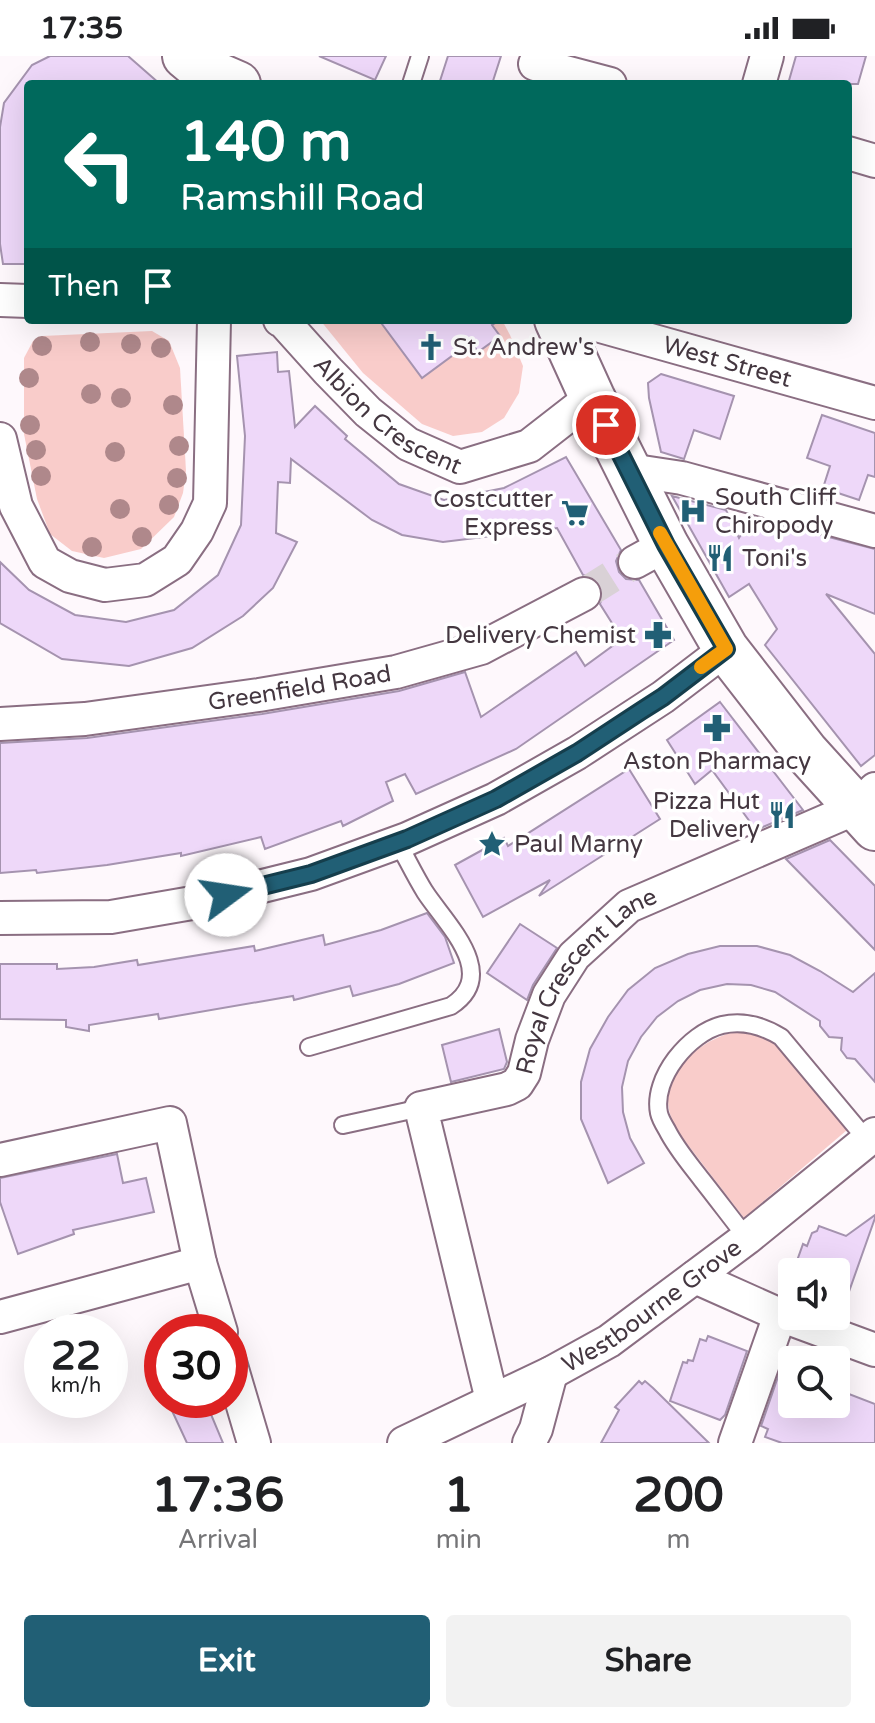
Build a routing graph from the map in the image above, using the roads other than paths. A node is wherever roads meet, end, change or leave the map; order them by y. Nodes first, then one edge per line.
1 (185, 56) edge
2 (420, 56) edge
3 (767, 56) edge
4 (534, 68) edge
5 (229, 80) edge
6 (412, 80) edge
7 (591, 80) edge
8 (760, 80) edge
9 (852, 154) edge
10 (875, 161) edge
11 (0, 300) edge
12 (24, 301) edge
13 (214, 324) edge
14 (286, 324) edge
15 (559, 324) edge
16 (594, 324) edge
17 (592, 397) junction
18 (873, 397) edge
19 (0, 439) edge
20 (629, 470) junction
21 (875, 531) edge
22 (584, 594) tunnel mouth
23 (726, 649) junction
24 (0, 724) edge
25 (869, 809) edge
26 (398, 843) junction
27 (0, 918) edge
28 (309, 1047) dead end
29 (421, 1108) junction
30 (343, 1125) dead end
31 (871, 1137) edge
32 (0, 1160) edge
33 (747, 1238) junction
34 (200, 1263) junction
35 (695, 1277) junction
36 (216, 1314) edge
37 (778, 1314) edge
38 (0, 1317) edge
39 (778, 1321) edge
40 (821, 1330) edge
41 (875, 1350) edge
42 (551, 1373) junction
43 (492, 1400) junction
44 (247, 1418) edge
45 (254, 1443) edge
46 (404, 1443) edge
47 (529, 1443) edge
48 (735, 1443) edge

1 - 5 highway
2 - 6 lane
3 - 8 street
4 - 7 street
9 - 10 street
11 - 12 street
13 - 19 street
14 - 17 street, Albion Crescent
15 - 17 highway
16 - 18 street, West Street
17 - 20 highway
20 - 21 street
20 - 23 highway
22 - 24 street, Greenfield Road
23 - 25 highway
23 - 26 street
25 - 29 street, Royal Crescent Lane
26 - 27 street
26 - 28 lane
29 - 30 lane
29 - 43 street
31 - 33 street, Westbourne Grove
31 - 33 lane
32 - 34 street
33 - 35 street, Westbourne Grove
34 - 36 street
34 - 38 street
35 - 37 street
35 - 42 street, Westbourne Grove
39 - 48 street
40 - 41 street
42 - 43 street, Westbourne Grove
42 - 47 street
43 - 46 street, Westbourne Grove
44 - 45 street

